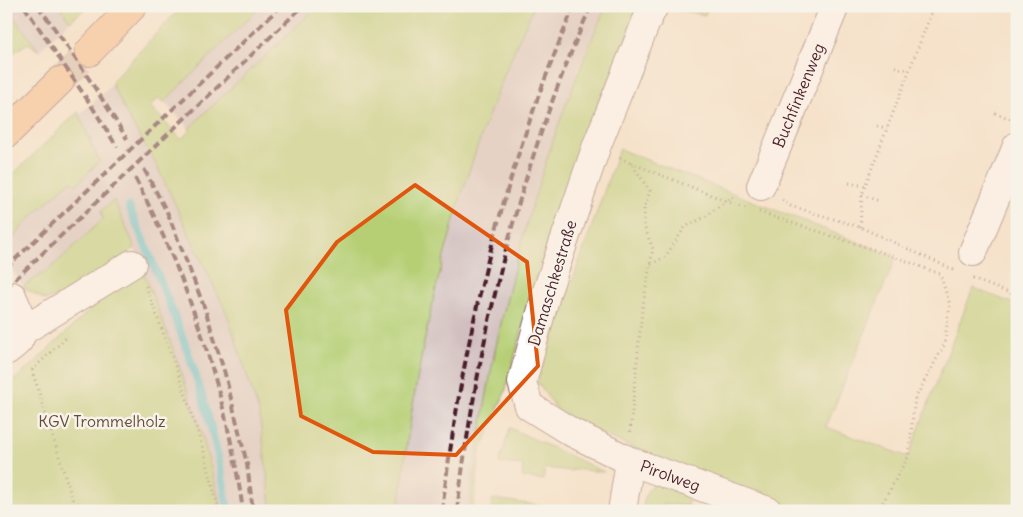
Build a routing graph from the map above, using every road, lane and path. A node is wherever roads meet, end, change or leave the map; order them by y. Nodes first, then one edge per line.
1 (133, 6) edge
2 (654, 6) edge
3 (835, 6) edge
4 (936, 6) edge
5 (918, 9) dead end
6 (932, 11) junction
7 (89, 52) tunnel mouth
8 (894, 67) dead end
9 (909, 70) junction
10 (60, 81) tunnel mouth
11 (995, 114) dead end
12 (1017, 121) edge
13 (872, 125) dead end
14 (887, 128) junction
15 (6, 134) edge
16 (597, 145) junction
17 (1017, 146) edge
18 (631, 163) junction
19 (849, 183) dead end
20 (761, 186) joint
21 (865, 186) junction
22 (862, 195) junction
23 (726, 201) junction
24 (879, 201) dead end
25 (860, 227) junction
26 (651, 264) junction
27 (964, 266) junction
28 (138, 271) joint
29 (12, 296) dead end
30 (1017, 296) edge
31 (75, 329) dead end
32 (15, 341) edge
33 (32, 370) junction
34 (630, 461) junction
35 (76, 511) edge
36 (219, 511) edge
37 (622, 511) edge
38 (768, 511) edge
39 (878, 511) edge

1 - 7 main road
2 - 16 street, Damaschkestraße
3 - 20 street, Buchfinkenweg
4 - 6 path
5 - 6 path
6 - 9 path
8 - 9 path
9 - 14 path
10 - 15 main road
11 - 12 path
13 - 14 path
14 - 21 path
16 - 18 path
16 - 34 street, Damaschkestraße
17 - 27 street
18 - 23 path
18 - 26 path
19 - 21 path
20 - 25 path
21 - 22 path
22 - 24 path
22 - 25 path
23 - 26 path
23 - 39 path
25 - 27 path
26 - 34 path
27 - 30 path
28 - 32 street
28 - 36 path
29 - 32 street
31 - 33 path
32 - 33 path
33 - 35 path
34 - 37 street
34 - 38 street, Pirolweg

